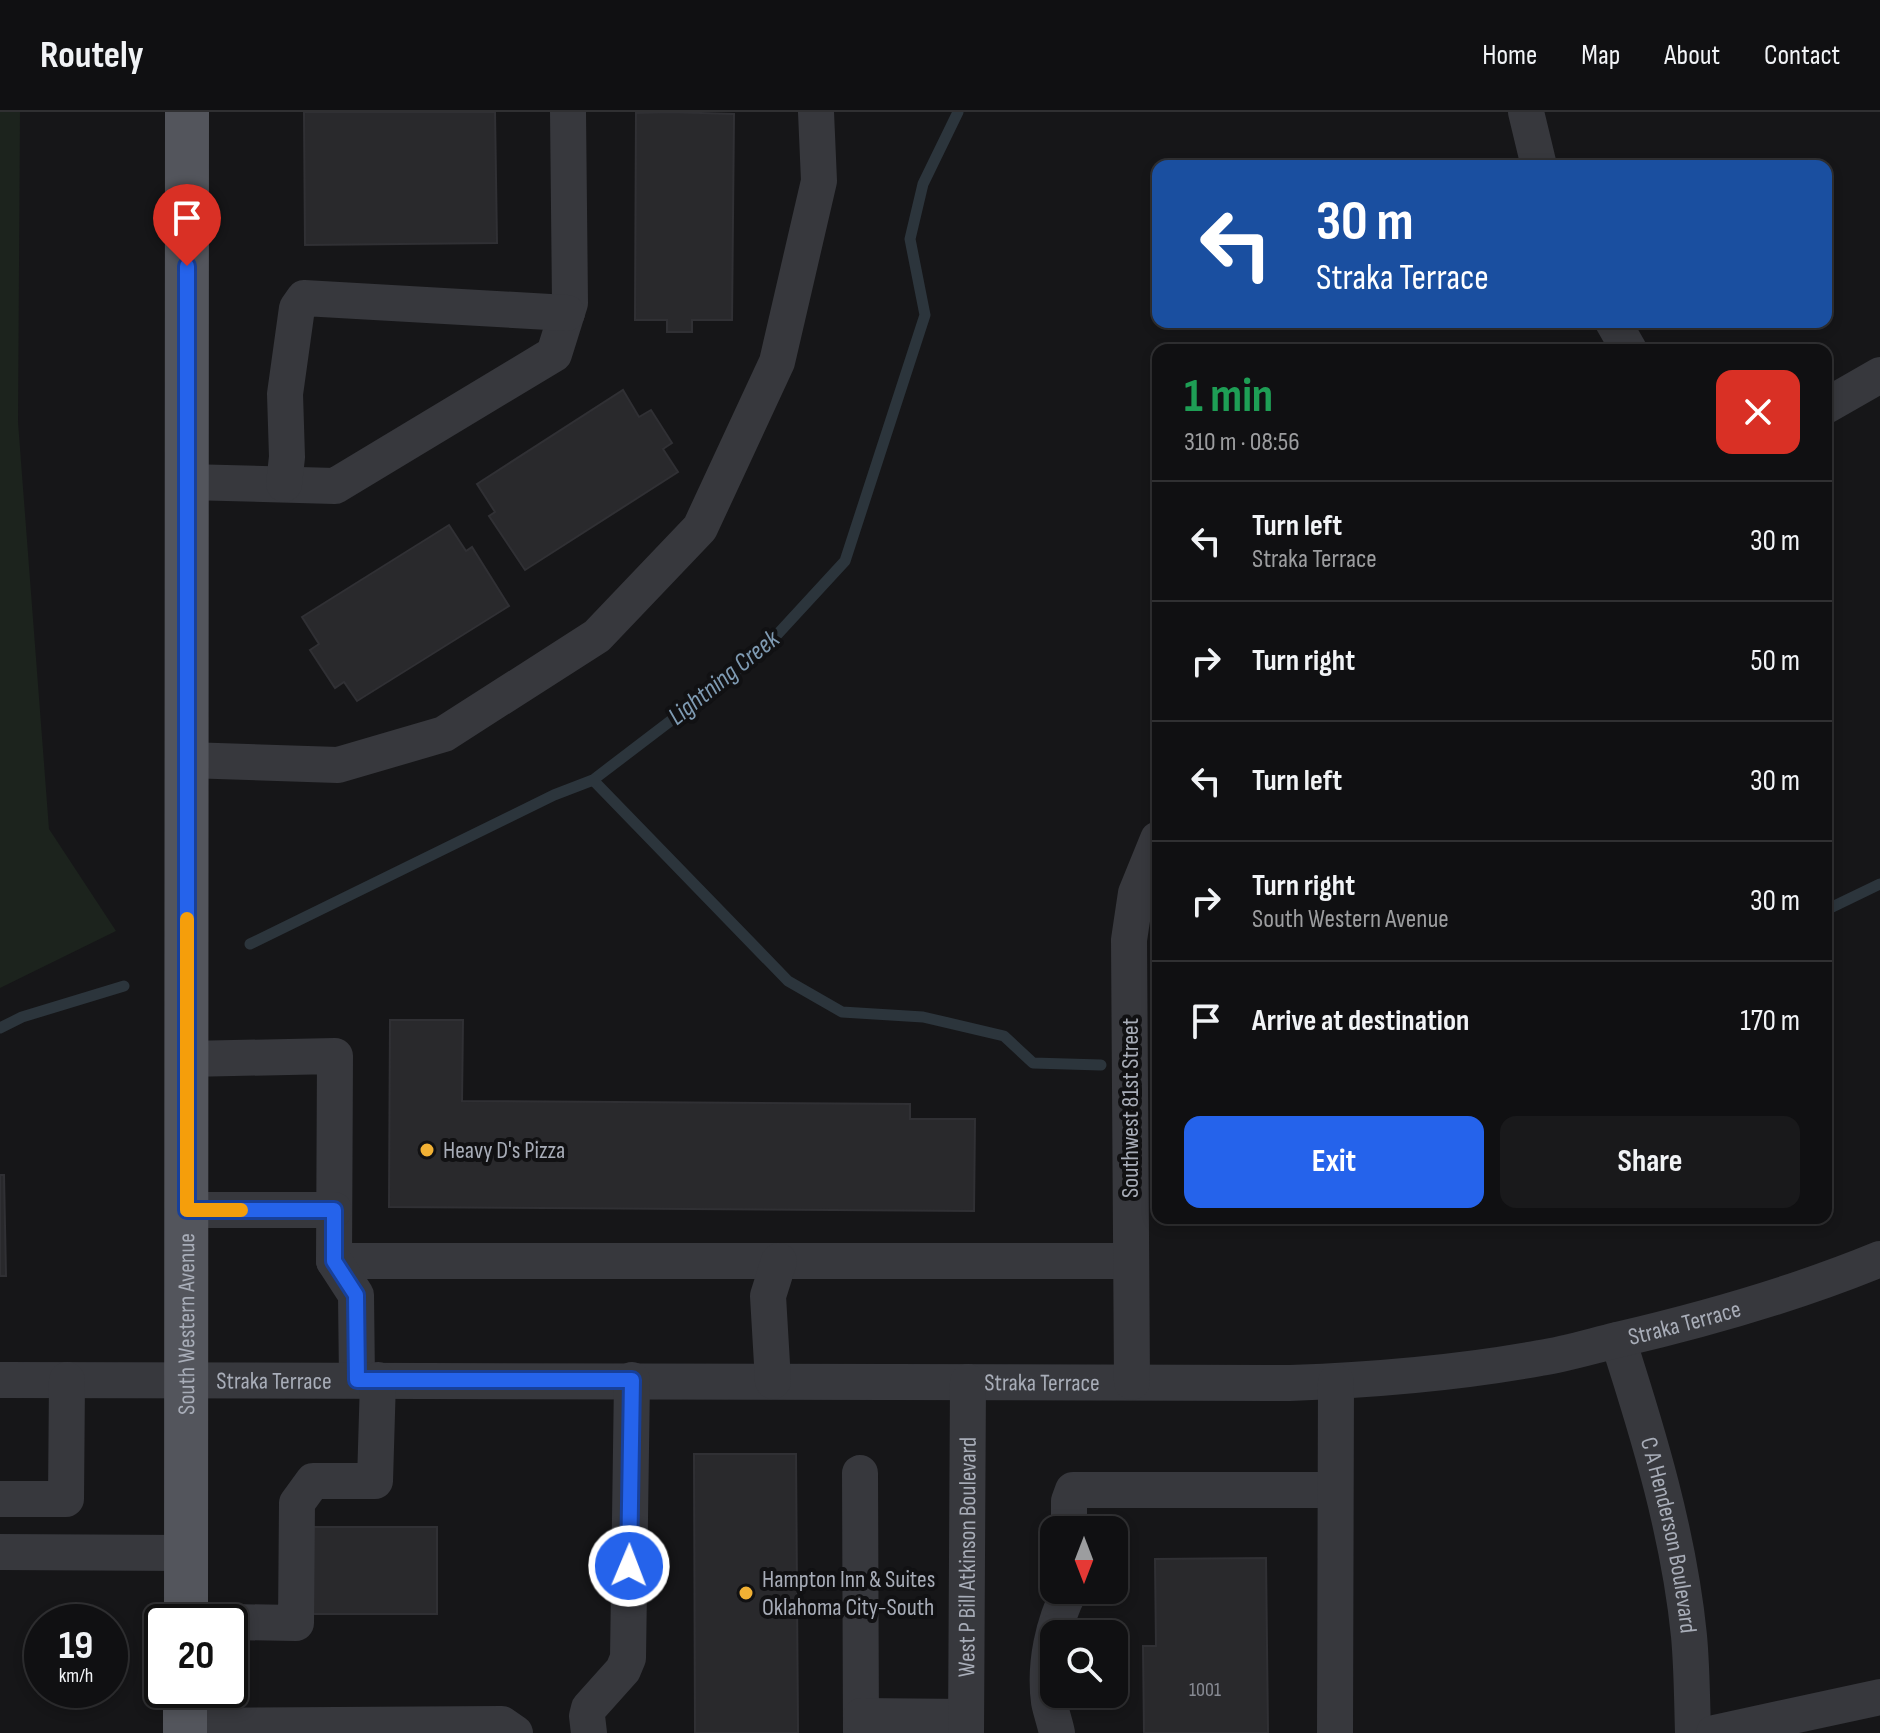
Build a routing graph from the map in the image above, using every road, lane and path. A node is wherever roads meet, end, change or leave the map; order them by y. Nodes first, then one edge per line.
1 (187, 112) edge
2 (568, 112) edge
3 (816, 112) edge
4 (1526, 112) edge
5 (1538, 160) edge
6 (567, 313) junction
7 (1880, 375) edge
8 (1832, 403) edge
9 (187, 482) junction
10 (284, 484) junction
11 (187, 760) junction
12 (1152, 854) edge
13 (187, 1059) junction
14 (187, 1210) junction
15 (334, 1210) junction
16 (1880, 1259) edge
17 (334, 1261) junction
18 (779, 1261) junction
19 (1131, 1261) junction
20 (1618, 1340) junction
21 (0, 1380) edge
22 (67, 1380) junction
23 (187, 1380) junction
24 (368, 1380) junction
25 (632, 1380) junction
26 (773, 1381) junction
27 (968, 1382) junction
28 (1132, 1382) junction
29 (1336, 1382) junction
30 (860, 1473) dead end
31 (1335, 1490) junction
32 (0, 1499) edge
33 (66, 1499) junction
34 (1069, 1516) edge
35 (0, 1552) edge
36 (67, 1552) junction
37 (186, 1553) junction
38 (186, 1604) edge
39 (1062, 1604) edge
40 (248, 1622) edge
41 (1880, 1697) edge
42 (185, 1716) edge
43 (861, 1725) edge
44 (966, 1725) edge
45 (321, 1729) edge
46 (509, 1729) edge
47 (589, 1733) edge
48 (1057, 1733) edge
49 (1335, 1733) edge
50 (1693, 1733) edge
51 (1714, 1733) edge

1 - 9 main road, South Western Avenue
2 - 6 street
3 - 11 street
4 - 5 street
6 - 10 street
6 - 10 street
7 - 8 street
9 - 10 street
9 - 11 main road, South Western Avenue
11 - 13 main road, South Western Avenue
12 - 19 street, Southwest 81st Street
13 - 14 main road, South Western Avenue
13 - 15 street
14 - 15 street
14 - 23 main road, South Western Avenue
15 - 17 street
16 - 20 street, Straka Terrace
17 - 18 street
17 - 24 street
18 - 19 street
18 - 26 street
19 - 28 street, Southwest 81st Street
20 - 29 street, Straka Terrace
20 - 50 street, C A Henderson Boulevard
21 - 22 street, Straka Terrace
22 - 23 street, Straka Terrace
22 - 33 street
23 - 24 street, Straka Terrace
23 - 37 main road, South Western Avenue
24 - 25 street, Straka Terrace
24 - 40 street
25 - 26 street, Straka Terrace
25 - 47 street
26 - 27 street, Straka Terrace
27 - 28 street, Straka Terrace
27 - 44 street, West P Bill Atkinson Boulevard
28 - 29 street, Straka Terrace
29 - 31 street
30 - 43 street
31 - 34 street
31 - 49 street
32 - 33 street
33 - 36 street
35 - 36 street
36 - 37 street
37 - 38 main road, South Western Avenue
39 - 48 street
41 - 51 street
42 - 45 street
43 - 44 street
45 - 46 street

